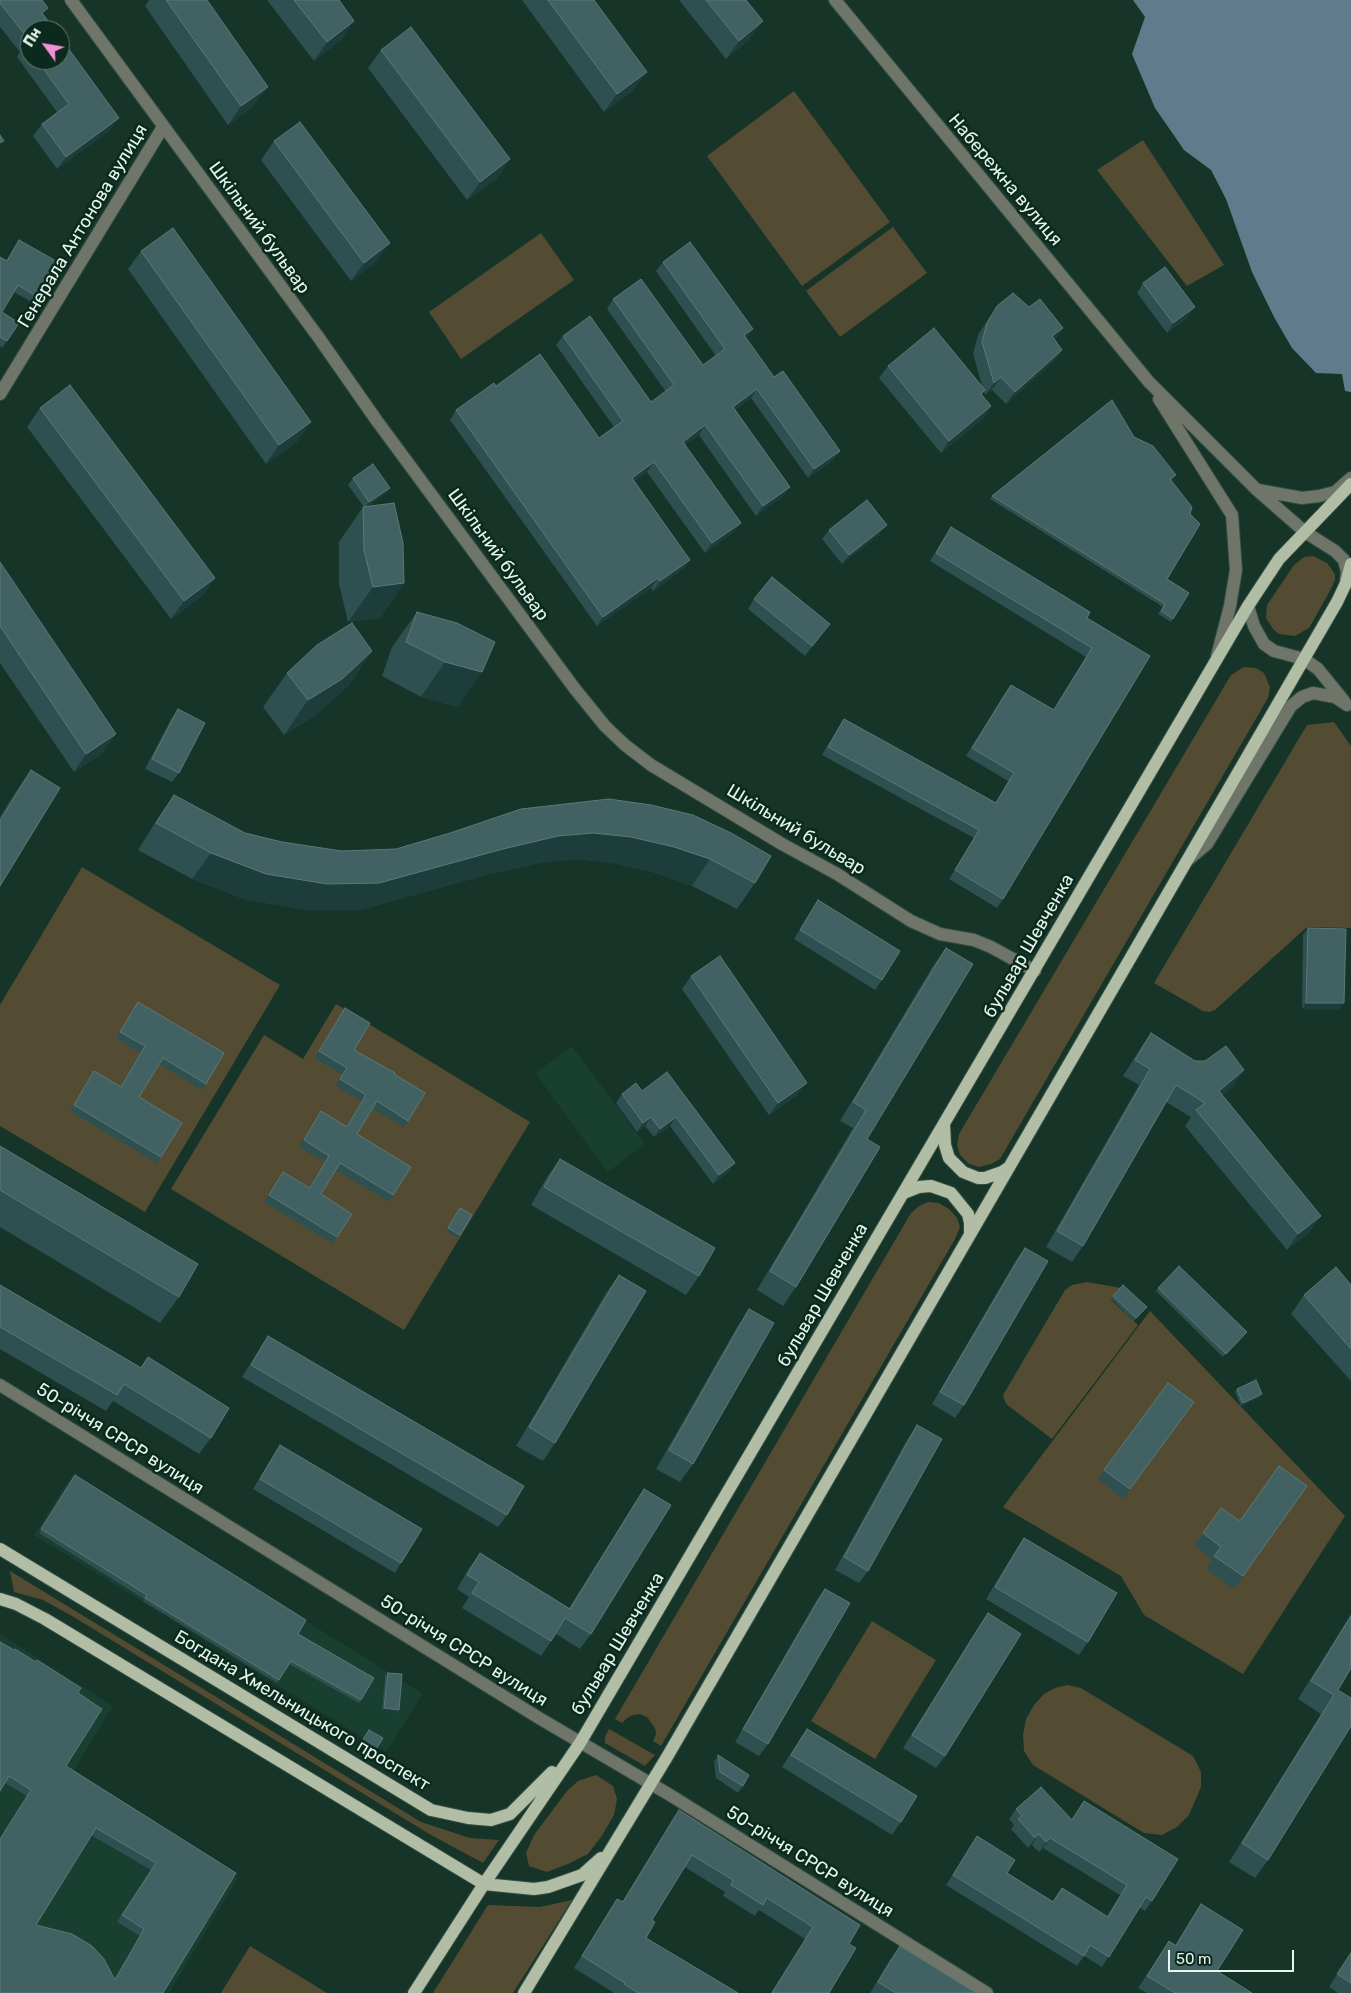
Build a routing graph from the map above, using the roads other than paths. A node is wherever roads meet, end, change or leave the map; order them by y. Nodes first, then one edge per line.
1 (71, 0) edge
2 (835, 0) edge
3 (164, 126) junction
4 (1149, 382) junction
5 (0, 394) edge
6 (1351, 478) edge
7 (1351, 484) edge
8 (1257, 490) junction
9 (1305, 532) junction
10 (1351, 564) edge
11 (1346, 583) junction
12 (1248, 606) junction
13 (1304, 658) junction
14 (1216, 661) junction
15 (1349, 708) edge
16 (1185, 863) junction
17 (1035, 971) junction
18 (944, 1124) junction
19 (1010, 1165) junction
20 (904, 1193) junction
21 (970, 1234) junction
22 (0, 1385) edge
23 (0, 1549) edge
24 (0, 1599) edge
25 (580, 1743) junction
26 (651, 1784) junction
27 (610, 1850) junction
28 (484, 1884) junction
29 (414, 1993) edge
30 (524, 1993) edge
31 (987, 1993) edge

1 - 3 street, Шкільний бульвар
2 - 4 street, Набережна вулиця
3 - 5 street, Генерала Антонова вулиця
3 - 17 street, Шкільний бульвар
4 - 8 street, Набережна вулиця
4 - 14 street, Набережна вулиця
6 - 8 street
7 - 9 main road, бульвар Шевченка
8 - 9 street, Набережна вулиця
9 - 11 street
9 - 12 main road, бульвар Шевченка
10 - 11 main road
11 - 13 main road
12 - 13 street
12 - 14 main road, бульвар Шевченка
13 - 15 street
13 - 16 main road
14 - 17 main road, бульвар Шевченка
15 - 16 street
16 - 19 main road
17 - 18 main road, бульвар Шевченка
18 - 19 main road
18 - 20 main road, бульвар Шевченка
19 - 21 main road
20 - 21 main road
20 - 25 main road, бульвар Шевченка
21 - 26 main road
22 - 25 street, 50-річчя СРСР вулиця
23 - 25 main road, Богдана Хмельницького проспект
24 - 28 main road
25 - 26 street, 50-річчя СРСР вулиця
25 - 28 main road, бульвар Шевченка
26 - 27 main road
26 - 31 street, 50-річчя СРСР вулиця
27 - 28 main road
27 - 30 main road
28 - 29 main road, бульвар Шевченка

